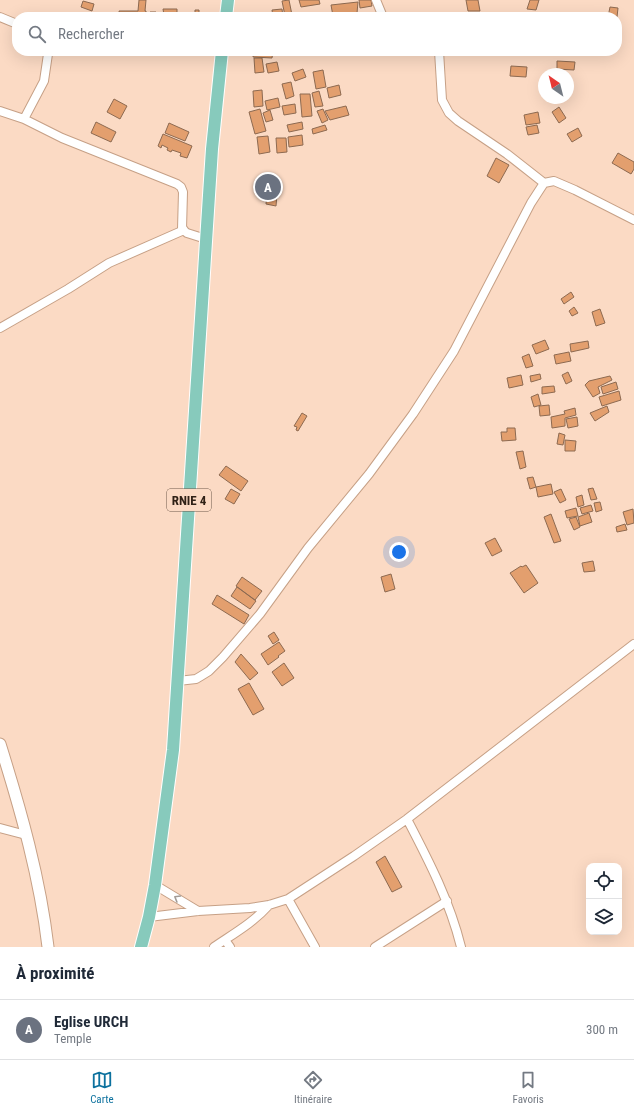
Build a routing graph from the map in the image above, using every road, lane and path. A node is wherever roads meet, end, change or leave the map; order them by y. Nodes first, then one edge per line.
1 (228, 0) edge
2 (376, 0) edge
3 (227, 12) edge
4 (380, 12) edge
5 (0, 17) edge
6 (12, 22) edge
7 (48, 56) edge
8 (221, 56) edge
9 (439, 56) edge
10 (0, 111) edge
11 (24, 119) junction
12 (544, 183) junction
13 (634, 220) edge
14 (184, 230) junction
15 (206, 239) junction
16 (0, 328) edge
17 (634, 644) edge
18 (178, 681) junction
19 (0, 744) edge
20 (407, 819) junction
21 (0, 828) edge
22 (26, 835) junction
23 (155, 885) junction
24 (288, 899) junction
25 (447, 901) junction
26 (269, 905) junction
27 (198, 911) junction
28 (149, 917) junction
29 (225, 940) junction
30 (48, 947) edge
31 (141, 947) edge
32 (214, 947) edge
33 (230, 947) edge
34 (315, 947) edge
35 (375, 947) edge
36 (461, 947) edge

1 - 3 main road
2 - 4 street
5 - 6 street
7 - 11 street
8 - 15 main road, RNIE 4
9 - 12 street
10 - 11 street
11 - 14 street
12 - 13 street
12 - 18 street
14 - 15 street
14 - 16 street
15 - 18 main road, RNIE 4
17 - 20 street
18 - 23 main road, RNIE 4
19 - 22 main road
20 - 24 street
20 - 25 street
21 - 22 street
22 - 30 main road
27 -> 23 street
23 - 28 main road, RNIE 4
24 - 26 street
24 - 34 street
25 - 35 street
25 - 36 street
26 - 27 street
26 - 29 street
27 - 28 street
28 - 31 main road, RNIE 4
29 - 32 street
29 - 33 street

